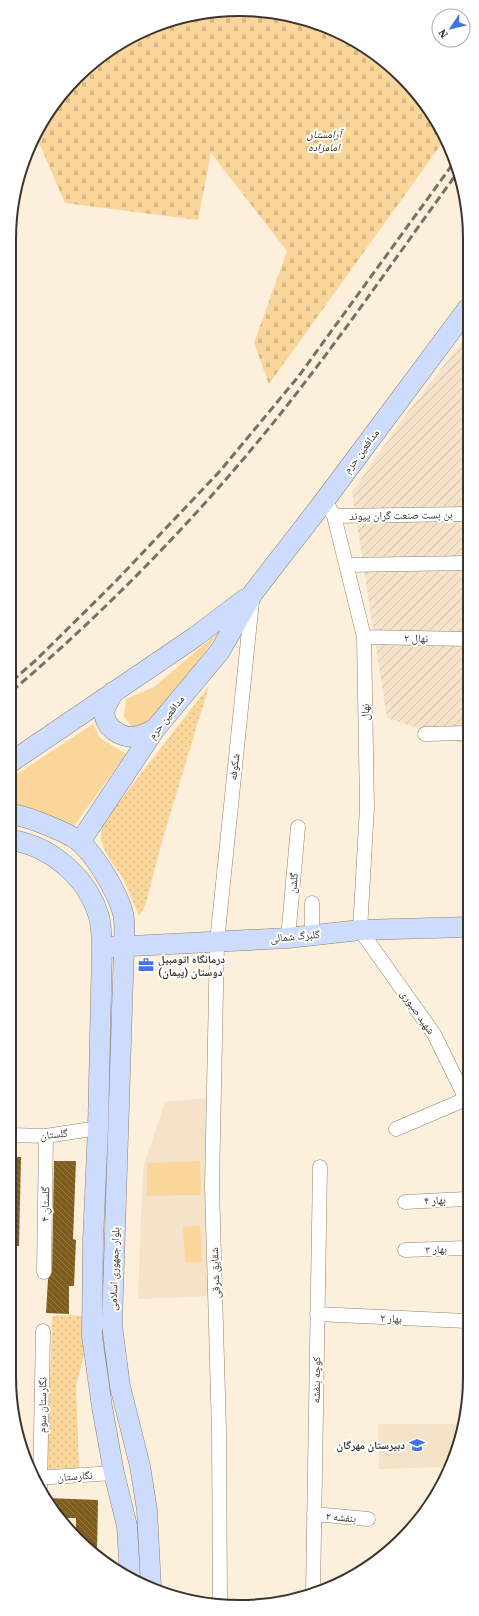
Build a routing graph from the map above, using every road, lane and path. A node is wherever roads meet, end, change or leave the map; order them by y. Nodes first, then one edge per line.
1 (463, 315) edge
2 (329, 508) junction
3 (463, 514) edge
4 (463, 563) edge
5 (347, 565) junction
6 (253, 592) junction
7 (364, 637) junction
8 (463, 639) edge
9 (113, 692) junction
10 (155, 729) junction
11 (463, 733) edge
12 (425, 734) dead end
13 (16, 759) edge
14 (16, 815) edge
15 (298, 828) dead end
16 (16, 841) edge
17 (80, 842) junction
18 (312, 903) dead end
19 (463, 927) edge
20 (360, 930) junction
21 (312, 935) junction
22 (288, 938) junction
23 (217, 942) junction
24 (124, 947) junction
25 (102, 948) junction
26 (463, 1093) edge
27 (463, 1100) edge
28 (98, 1128) junction
29 (396, 1129) dead end
30 (16, 1135) edge
31 (46, 1136) junction
32 (320, 1167) dead end
33 (463, 1198) edge
34 (405, 1202) dead end
35 (463, 1248) edge
36 (405, 1250) dead end
37 (44, 1272) dead end
38 (317, 1314) junction
39 (463, 1321) edge
40 (44, 1331) dead end
41 (114, 1473) junction
42 (39, 1475) edge
43 (42, 1481) edge
44 (314, 1514) junction
45 (368, 1519) dead end
46 (130, 1571) edge
47 (151, 1581) edge
48 (313, 1587) edge
49 (220, 1599) edge

1 - 2 main road, مدافعین حرم
2 - 3 street, بن بست صنعت گران پیوند
2 - 5 street, نهال
2 - 6 main road, مدافعین حرم
4 - 5 street
5 - 7 street, نهال
6 - 9 main road, مدافعین حرم
6 - 10 main road, مدافعین حرم
6 - 23 street, شکوفه
7 - 8 street, نهال ۲
7 - 20 street, نهال
9 - 10 main road
9 - 13 main road, مدافعین حرم
10 - 17 main road, مدافعین حرم
11 - 12 street
14 - 17 main road
15 - 22 street, گلشن
16 - 25 main road, بلوار جمهوری اسلامی
17 - 24 main road, بلوار جمهوری اسلامی
18 - 21 street
19 - 20 main road, گلبرگ شمالی
20 - 21 main road, گلبرگ شمالی
20 - 26 street, شهید صبوری
21 - 22 main road, گلبرگ شمالی
22 - 23 main road, گلبرگ شمالی
23 - 24 main road, گلبرگ شمالی
23 - 49 street, شقایق شرقی
24 - 25 main road, گلبرگ شمالی
24 - 47 main road, بلوار جمهوری اسلامی
25 - 28 main road, بلوار جمهوری اسلامی
27 - 29 street
28 - 31 street, گلستان
28 - 41 main road, بلوار جمهوری اسلامی
30 - 31 street, گلستان
31 - 37 street, گلستان ۴
32 - 38 street, کوچه بنفشه
33 - 34 street, بهار ۴
35 - 36 street, بهار ۳
38 - 39 street, بهار ۲
38 - 44 street, کوچه بنفشه
40 - 42 street, نگارستان سوم
41 - 43 street, نگارستان
41 - 46 main road, بلوار جمهوری اسلامی
44 - 45 street, بنفشه ۲
44 - 48 street, کوچه بنفشه

